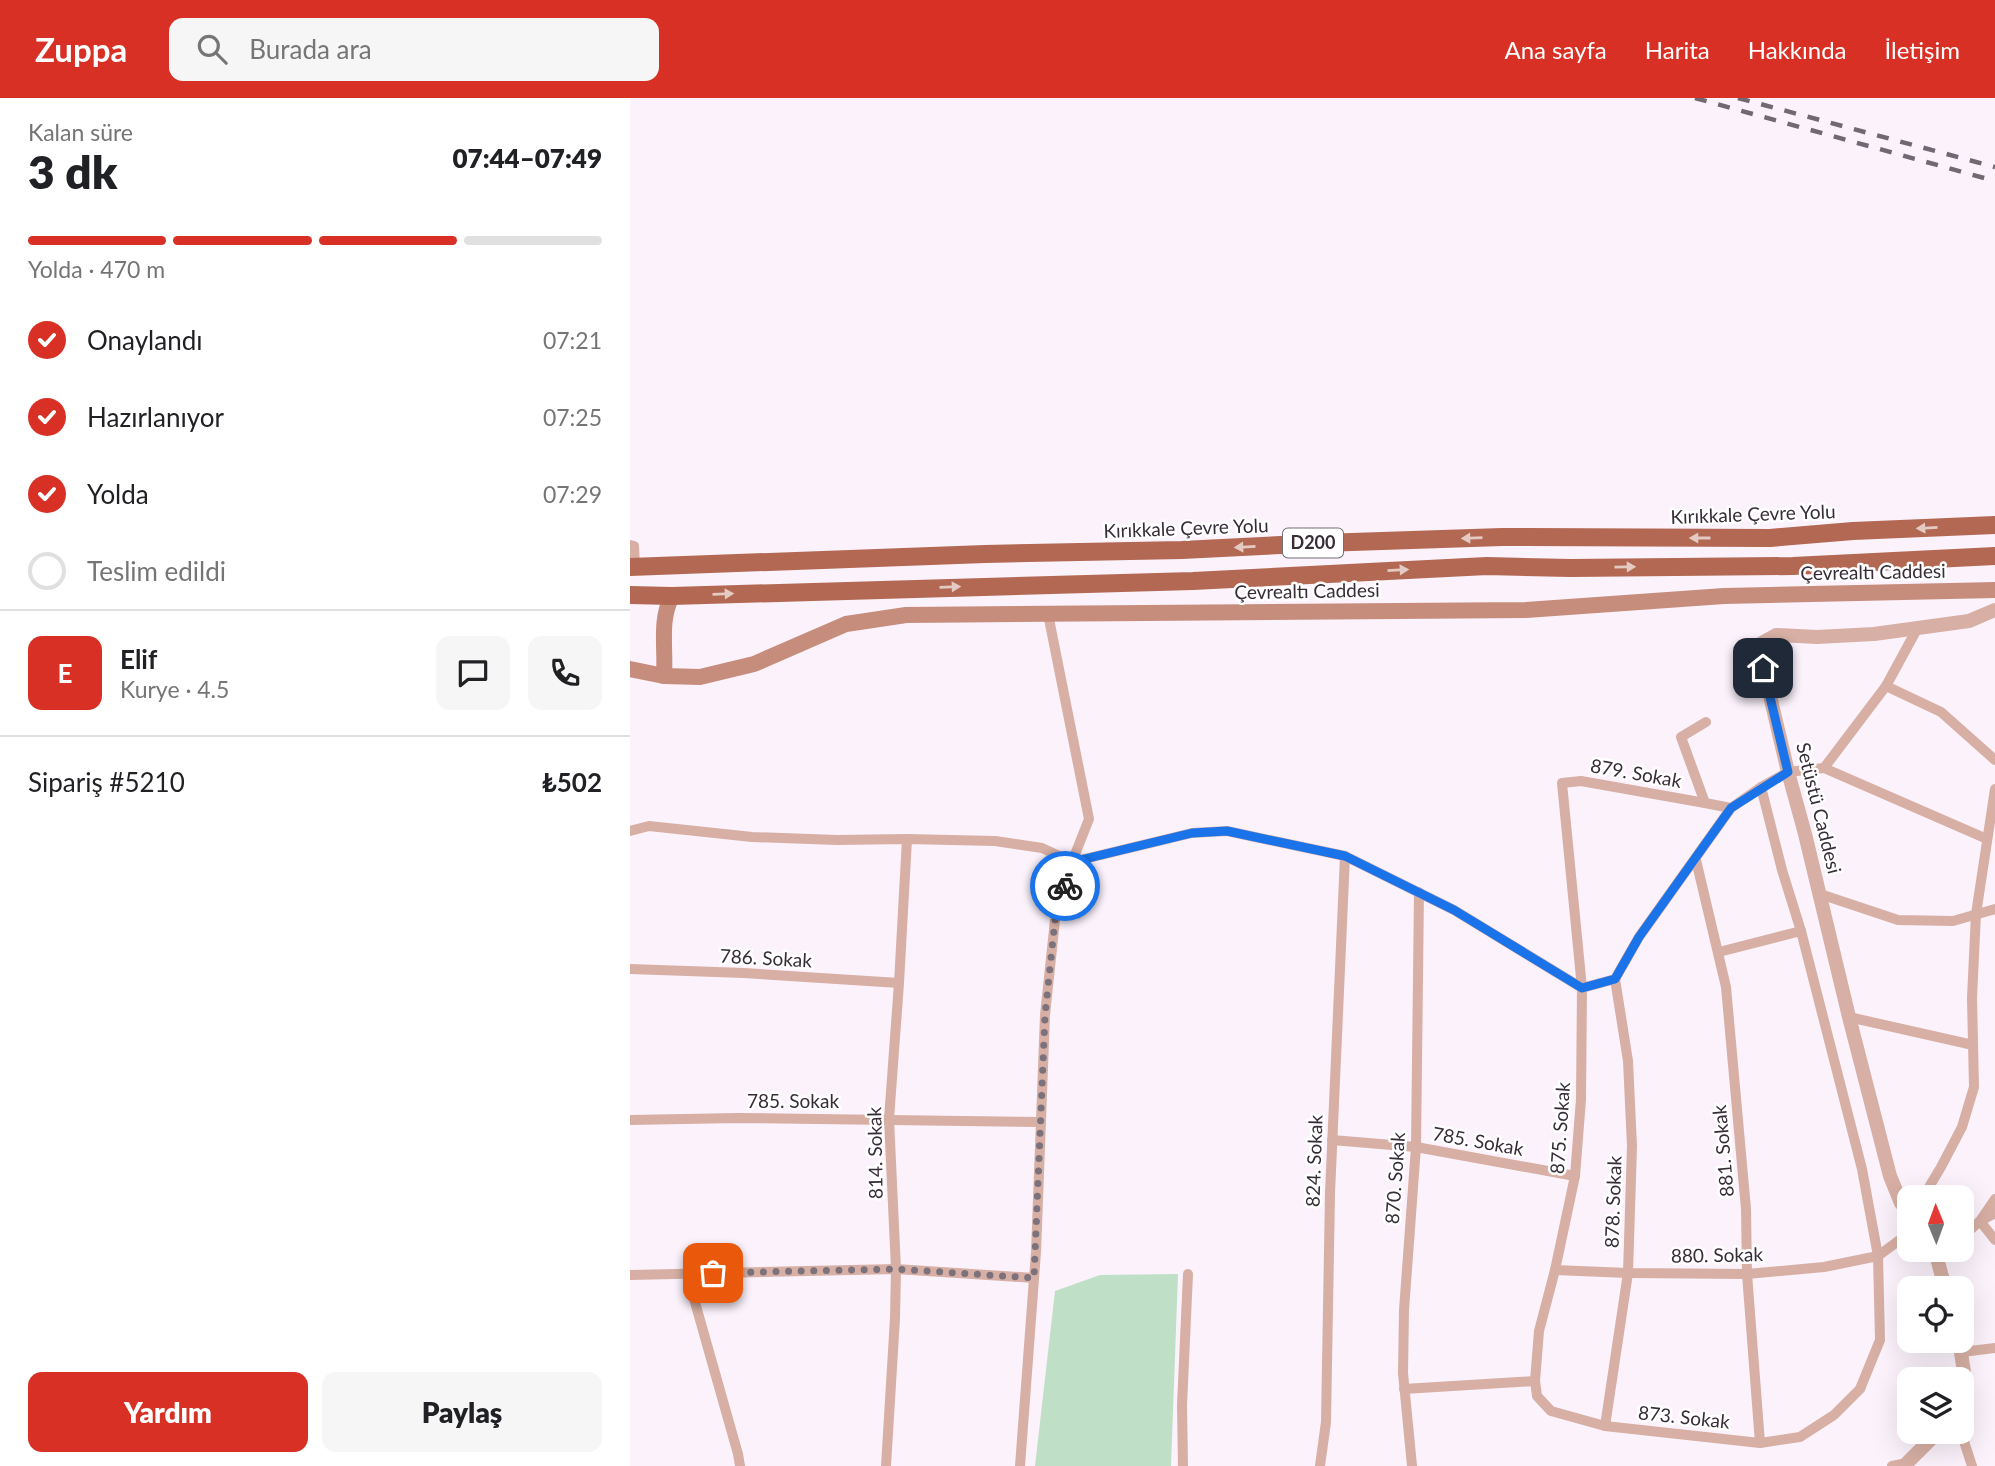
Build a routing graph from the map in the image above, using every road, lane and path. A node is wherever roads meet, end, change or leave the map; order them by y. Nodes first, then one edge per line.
1 (1995, 525) edge
2 (630, 545) edge
3 (1995, 556) edge
4 (633, 567) edge
5 (1995, 590) edge
6 (630, 595) edge
7 (672, 596) junction
8 (1995, 610) edge
9 (1048, 614) junction
10 (1917, 629) junction
11 (630, 669) edge
12 (664, 676) junction
13 (1886, 686) junction
14 (1706, 722) dead end
15 (1995, 760) edge
16 (1824, 768) junction
17 (1788, 772) junction
18 (1562, 783) joint
19 (1761, 788) junction
20 (1995, 789) edge
21 (1705, 803) junction
22 (1731, 808) junction
23 (630, 831) edge
24 (907, 839) junction
25 (1987, 839) junction
26 (1345, 856) junction
27 (1696, 860) junction
28 (1072, 862) junction
29 (1419, 892) junction
30 (1821, 894) junction
31 (1995, 909) edge
32 (1976, 914) junction
33 (1801, 931) junction
34 (1719, 952) junction
35 (630, 970) edge
36 (1615, 979) junction
37 (899, 983) junction
38 (1582, 988) junction
39 (1849, 1017) junction
40 (1973, 1045) junction
41 (889, 1119) junction
42 (630, 1120) edge
43 (1041, 1122) junction
44 (1332, 1140) junction
45 (1416, 1147) junction
46 (1575, 1176) junction
47 (1930, 1185) edge
48 (1897, 1193) edge
49 (1995, 1199) edge
50 (1995, 1213) edge
51 (1980, 1221) junction
52 (1974, 1226) edge
53 (1995, 1240) edge
54 (1897, 1242) edge
55 (1878, 1256) junction
56 (896, 1269) junction
57 (1555, 1270) junction
58 (1628, 1273) junction
59 (687, 1274) junction
60 (1188, 1274) dead end
61 (1747, 1274) junction
62 (630, 1275) edge
63 (1034, 1278) junction
64 (1974, 1347) edge
65 (1995, 1348) edge
66 (1535, 1381) junction
67 (1404, 1390) junction
68 (1605, 1426) junction
69 (1760, 1443) junction
70 (1924, 1444) edge
71 (1965, 1444) edge
72 (1900, 1464) edge
73 (740, 1466) edge
74 (886, 1466) edge
75 (1020, 1466) edge
76 (1183, 1466) edge
77 (1320, 1466) edge
78 (1412, 1466) edge
79 (1972, 1466) edge

1 -> 4 highway, Kırıkkale Çevre Yolu / D200
2 - 4 street
7 -> 3 highway, D200
5 - 9 main road, Çevrealtı Caddesi
6 - 7 highway, D200
7 - 12 main road
8 - 10 street, Setüstü Caddesi
9 - 12 main road, Çevrealtı Caddesi
9 - 28 street
10 - 13 street
10 - 17 street, Setüstü Caddesi
11 - 12 main road, Çevrealtı Caddesi
13 - 15 street
13 - 16 street
14 - 21 street
16 - 17 street
16 - 25 street
17 - 19 street
17 - 30 street, Setüstü Caddesi
18 - 21 street, 879. Sokak
18 - 38 street, 875. Sokak
19 - 22 street
19 - 33 street, 873. Sokak
20 - 25 street
21 - 22 street, 879. Sokak
22 - 27 street
23 - 24 street
24 - 28 street
24 - 37 street, 814. Sokak
25 - 32 street
26 - 28 street
26 - 29 street
26 - 44 street, 824. Sokak
27 - 34 street, 881. Sokak
27 - 36 street
28 - 43 street
29 - 38 street
29 - 45 street, 870. Sokak
30 - 32 street
30 - 39 street, Setüstü Caddesi
31 - 32 street
32 - 40 street
33 - 34 street
33 - 55 street, 873. Sokak
34 - 61 street, 881. Sokak
35 - 37 street, 786. Sokak
36 - 38 street
36 - 58 street, 878. Sokak
37 - 41 street, 814. Sokak
38 - 46 street, 875. Sokak
39 - 40 street
39 - 48 street, Setüstü Caddesi
40 - 47 street
41 - 42 street, 785. Sokak
41 - 43 street, 785. Sokak
41 - 56 street, 814. Sokak
43 - 63 street
44 - 45 street, 785. Sokak
44 - 77 street, 824. Sokak
45 - 46 street, 785. Sokak
45 - 67 street, 870. Sokak
46 - 57 street, 875. Sokak
49 - 51 street
50 - 51 street
51 - 52 street
51 - 53 street
54 - 55 street
55 - 61 street, 880. Sokak
55 - 69 street, 873. Sokak
56 - 59 street
56 - 63 street
56 - 74 street, 814. Sokak
57 - 58 street, 880. Sokak
57 - 66 street, 875. Sokak
58 - 61 street, 880. Sokak
58 - 68 street, 878. Sokak
59 - 62 street
59 - 73 street
60 - 76 street
61 - 69 street, 881. Sokak
63 - 75 street
64 - 65 street
66 - 67 street
66 - 68 street
67 - 78 street, 870. Sokak
68 - 69 street, 873. Sokak
70 - 72 street
71 - 79 street

